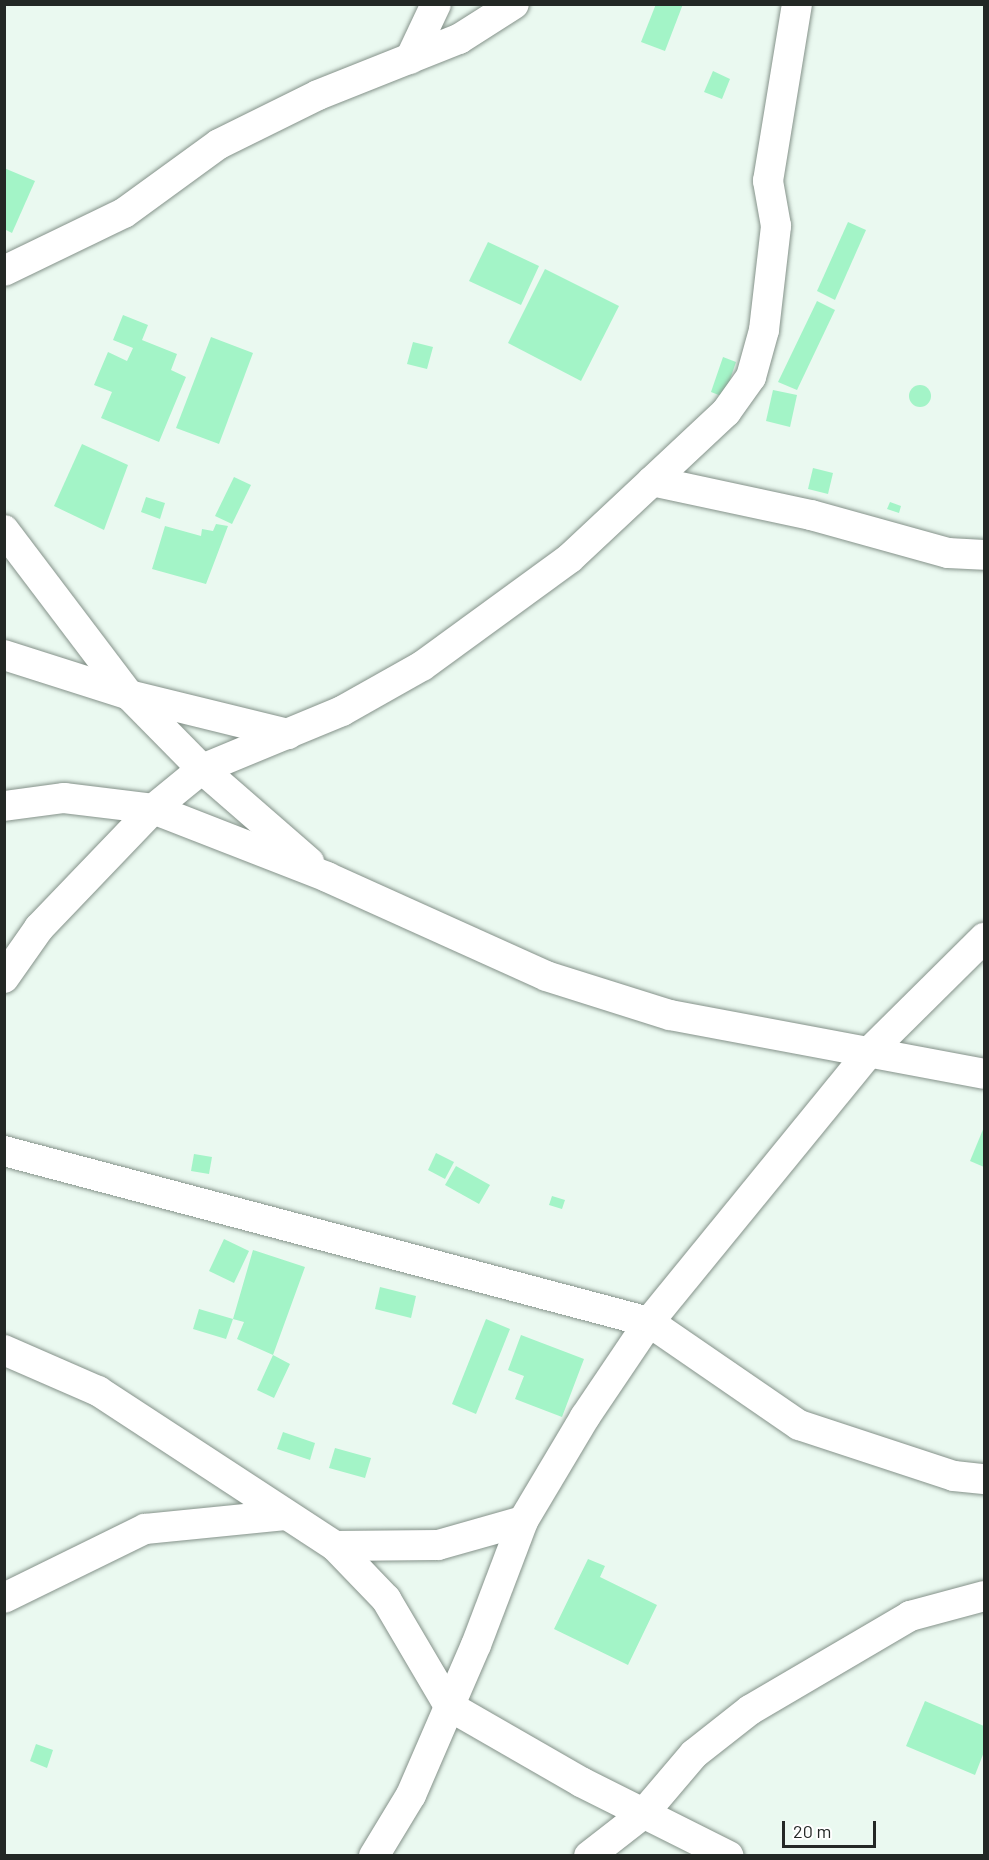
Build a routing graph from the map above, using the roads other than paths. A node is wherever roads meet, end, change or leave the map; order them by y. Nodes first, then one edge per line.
1 (436, 4) edge
2 (514, 4) edge
3 (797, 4) edge
4 (410, 59) junction
5 (4, 271) edge
6 (652, 481) junction
7 (4, 530) edge
8 (984, 555) edge
9 (4, 655) edge
10 (129, 695) junction
11 (288, 734) junction
12 (202, 769) junction
13 (4, 806) edge
14 (153, 809) junction
15 (327, 877) junction
16 (984, 938) edge
17 (4, 978) edge
18 (870, 1051) junction
19 (984, 1074) edge
20 (4, 1151) edge
21 (649, 1322) junction
22 (4, 1350) edge
23 (984, 1479) edge
24 (285, 1515) junction
25 (523, 1521) junction
26 (334, 1546) junction
27 (984, 1596) edge
28 (4, 1598) edge
29 (448, 1706) junction
30 (643, 1814) junction
31 (374, 1856) edge
32 (589, 1856) edge
33 (729, 1856) edge

1 - 4 street
2 - 4 street
3 - 6 street
4 - 5 street
6 - 8 street
6 - 11 street
7 - 10 street
9 - 10 street
10 - 11 street
10 - 12 street
11 - 12 street
12 - 14 street
12 - 15 street
13 - 14 street
14 - 15 street
14 - 17 street
15 - 18 street
16 - 18 street
18 - 19 street
18 - 21 street
20 - 21 street
21 - 23 street
21 - 25 street
22 - 24 street
24 - 26 street
24 - 28 street
25 - 26 street
25 - 29 street
26 - 29 street
27 - 30 street
29 - 30 street
29 - 31 street
30 - 32 street
30 - 33 street

